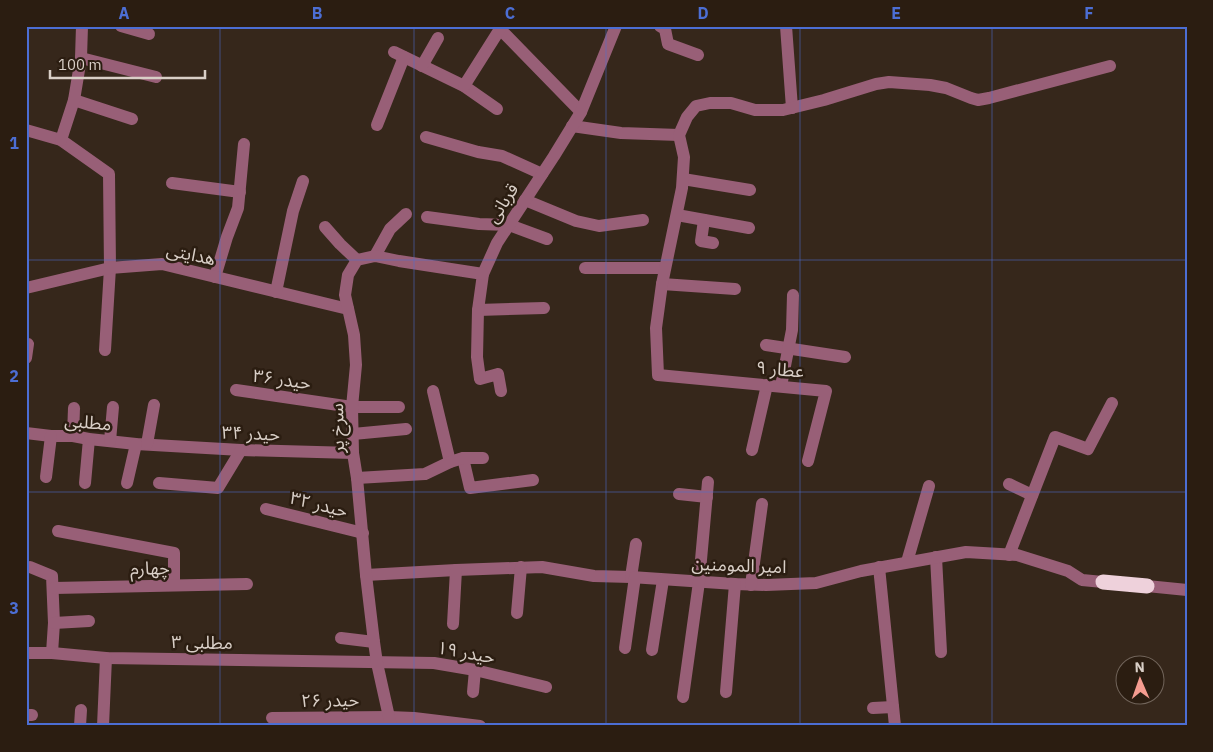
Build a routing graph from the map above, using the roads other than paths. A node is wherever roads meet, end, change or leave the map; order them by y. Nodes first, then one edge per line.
1 (82, 26) edge
2 (121, 26) edge
3 (616, 26) edge
4 (660, 26) edge
5 (786, 26) edge
6 (500, 28) edge
7 (149, 34) dead end
8 (438, 38) dead end
9 (698, 55) dead end
10 (82, 58) junction
11 (422, 66) junction
12 (1110, 66) dead end
13 (156, 77) dead end
14 (464, 86) junction
15 (74, 100) junction
16 (792, 108) junction
17 (497, 109) dead end
18 (581, 112) junction
19 (132, 119) dead end
20 (377, 124) dead end
21 (572, 126) junction
22 (26, 130) edge
23 (680, 135) junction
24 (426, 138) dead end
25 (61, 140) junction
26 (244, 144) dead end
27 (542, 174) junction
28 (683, 179) junction
29 (303, 181) dead end
30 (172, 183) dead end
31 (750, 190) dead end
32 (240, 192) junction
33 (525, 200) junction
34 (406, 214) dead end
35 (677, 215) junction
36 (427, 217) dead end
37 (643, 220) dead end
38 (704, 220) junction
39 (509, 225) junction
40 (325, 227) dead end
41 (749, 228) dead end
42 (547, 239) dead end
43 (713, 243) dead end
44 (375, 256) junction
45 (357, 260) junction
46 (110, 268) junction
47 (585, 268) dead end
48 (666, 268) junction
49 (483, 274) junction
50 (215, 277) junction
51 (662, 284) junction
52 (26, 288) edge
53 (735, 289) dead end
54 (276, 292) junction
55 (793, 295) dead end
56 (544, 308) dead end
57 (348, 309) junction
58 (478, 310) junction
59 (28, 344) dead end
60 (766, 345) dead end
61 (788, 349) junction
62 (105, 350) dead end
63 (845, 357) dead end
64 (26, 358) edge
65 (767, 385) junction
66 (781, 386) junction
67 (236, 390) dead end
68 (433, 391) dead end
69 (501, 391) dead end
70 (1112, 403) dead end
71 (154, 405) dead end
72 (113, 407) dead end
73 (352, 407) junction
74 (399, 407) dead end
75 (74, 408) dead end
76 (406, 429) dead end
77 (26, 433) edge
78 (353, 434) junction
79 (51, 436) junction
80 (73, 436) junction
81 (89, 439) junction
82 (110, 441) junction
83 (142, 444) junction
84 (241, 450) junction
85 (752, 450) dead end
86 (353, 453) junction
87 (463, 458) junction
88 (483, 458) dead end
89 (450, 462) junction
90 (808, 462) dead end
91 (46, 477) dead end
92 (358, 478) junction
93 (533, 480) dead end
94 (708, 482) dead end
95 (85, 483) dead end
96 (127, 483) dead end
97 (159, 483) dead end
98 (1009, 484) dead end
99 (929, 486) dead end
100 (679, 494) dead end
101 (1032, 495) junction
102 (706, 496) junction
103 (762, 504) dead end
104 (266, 509) dead end
105 (58, 531) dead end
106 (363, 533) junction
107 (636, 544) dead end
108 (1009, 555) junction
109 (936, 557) junction
110 (907, 562) junction
111 (30, 567) dead end
112 (879, 567) junction
113 (521, 568) junction
114 (456, 570) junction
115 (366, 575) junction
116 (633, 577) junction
117 (663, 580) junction
118 (699, 582) junction
119 (1103, 582) joint
120 (246, 584) dead end
121 (735, 584) junction
122 (751, 584) junction
123 (174, 585) junction
124 (1147, 586) joint
125 (54, 588) junction
126 (1187, 590) edge
127 (517, 613) dead end
128 (89, 621) dead end
129 (54, 623) junction
130 (453, 624) dead end
131 (341, 638) dead end
132 (374, 642) junction
133 (625, 648) dead end
134 (652, 650) dead end
135 (941, 652) dead end
136 (26, 653) edge
137 (52, 653) junction
138 (106, 658) junction
139 (377, 663) junction
140 (475, 670) junction
141 (546, 687) dead end
142 (473, 692) dead end
143 (726, 692) dead end
144 (683, 697) dead end
145 (893, 707) junction
146 (873, 708) dead end
147 (81, 710) dead end
148 (272, 718) dead end
149 (390, 721) edge
150 (80, 726) edge
151 (103, 726) edge
152 (480, 726) edge
153 (895, 726) edge

1 - 10 street
2 - 7 street
3 - 18 street, قربانی
4 - 9 street
5 - 16 street
6 - 14 street
6 - 18 street
8 - 11 street
10 - 13 street
10 - 15 street
11 - 14 street
11 - 20 street
12 - 16 street
14 - 17 street
15 - 19 street
15 - 25 street
16 - 23 street
18 - 21 street, قربانی
21 - 23 street
21 - 27 street, قربانی
22 - 25 street
23 - 28 street
24 - 27 street
25 - 46 street
26 - 32 street
27 - 33 street, قربانی
28 - 31 street
28 - 35 street
29 - 54 street
30 - 32 street
32 - 50 street
33 - 37 street
33 - 39 street, قربانی
34 - 44 street
35 - 38 street
35 - 48 street
36 - 39 street
38 - 41 street
38 - 43 street
39 - 42 street
39 - 49 street, قربانی
40 - 45 street
44 - 45 street
44 - 49 street
45 - 57 street, سرخ پر
46 - 50 street, هدایتی
46 - 52 street, هدایتی
46 - 62 street
47 - 48 street
48 - 51 street
49 - 58 street, قربانی
50 - 54 street, هدایتی
51 - 53 street
51 - 65 street, عطار ۹
54 - 57 street, هدایتی
55 - 61 street
56 - 58 street
57 - 73 street, سرخ پر
58 - 69 street, قربانی
59 - 64 street
60 - 61 street
61 - 63 street
61 - 66 street
65 - 66 street, عطار ۹
65 - 85 street
66 - 90 street, عطار ۹
67 - 73 street, حیدر ۳۶
68 - 89 street
70 - 101 street
71 - 83 street
72 - 82 street
73 - 74 street, حیدر ۳۶
73 - 78 street, سرخ پر
75 - 80 street
76 - 78 street
77 - 79 street, مطلبی
78 - 86 street, سرخ پر
79 - 80 street, مطلبی
79 - 91 street
80 - 81 street, مطلبی
81 - 82 street, مطلبی
81 - 95 street
82 - 83 street, مطلبی
83 - 84 street, حیدر ۳۴
83 - 96 street
84 - 86 street, حیدر ۳۴
84 - 97 street
86 - 92 street, سرخ پر
87 - 88 street
87 - 89 street
87 - 93 street
89 - 92 street
92 - 106 street, سرخ پر
94 - 102 street
98 - 101 street
99 - 110 street
100 - 102 street
101 - 108 street
102 - 118 street
103 - 122 street
104 - 106 street, حیدر ۳۲
105 - 123 street
106 - 115 street, سرخ پر
107 - 116 street
108 - 109 street, امیر المومنین
108 - 119 street, امیر المومنین
109 - 110 street, امیر المومنین
109 - 135 street
110 - 112 street, امیر المومنین
111 - 125 street
112 - 122 street, امیر المومنین
112 - 145 street
113 - 114 street, امیر المومنین
113 - 116 street, امیر المومنین
113 - 127 street
114 - 115 street, امیر المومنین
114 - 130 street
115 - 132 street, سرخ پر
116 - 117 street, امیر المومنین
116 - 133 street
117 - 118 street, امیر المومنین
117 - 134 street
118 - 121 street, امیر المومنین
118 - 144 street
119 - 124 highway
120 - 123 street, چهارم
121 - 122 street, امیر المومنین
121 - 143 street
123 - 125 street, چهارم
124 - 126 street
125 - 129 street
128 - 129 street
129 - 137 street
131 - 132 street
132 - 139 street, سرخ پر
136 - 137 street, مطلبی ۳
137 - 138 street, مطلبی ۳
138 - 139 street, مطلبی ۳
138 - 151 street
139 - 140 street, حیدر ۱۹
139 - 149 street, سرخ پر
140 - 141 street, حیدر ۱۹
140 - 142 street
145 - 146 street
145 - 153 street
147 - 150 street
148 - 149 street, حیدر ۲۶
149 - 152 street, حیدر ۲۶

